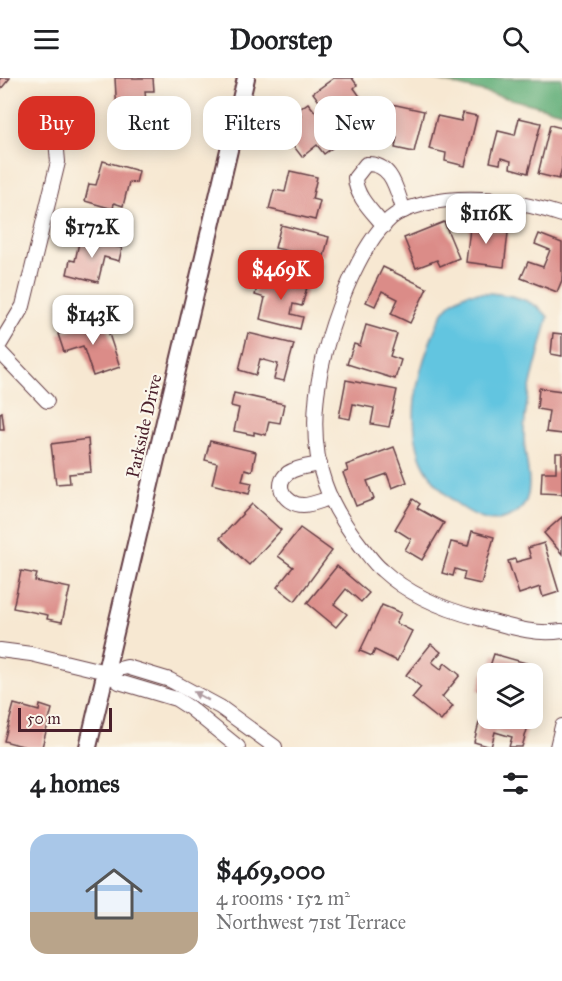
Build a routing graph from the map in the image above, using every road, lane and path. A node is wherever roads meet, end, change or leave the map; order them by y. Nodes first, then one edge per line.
1 (246, 78) edge
2 (57, 150) edge
3 (562, 215) edge
4 (0, 344) edge
5 (0, 352) edge
6 (47, 400) dead end
7 (320, 464) junction
8 (330, 498) junction
9 (561, 632) edge
10 (562, 647) edge
11 (0, 650) edge
12 (106, 672) junction
13 (231, 714) junction
14 (562, 726) edge
15 (220, 732) junction
16 (268, 745) edge
17 (88, 747) edge
18 (238, 747) edge
19 (557, 747) edge

1 - 12 street, Parkside Drive
2 - 4 street
3 - 7 street
5 - 6 street
7 - 8 street
7 - 8 street
8 - 9 street
9 - 10 street
11 - 12 street
13 -> 12 street
12 - 15 street
12 - 17 street, Parkside Drive
13 - 15 street
13 - 16 street
14 - 19 street
15 - 18 street

